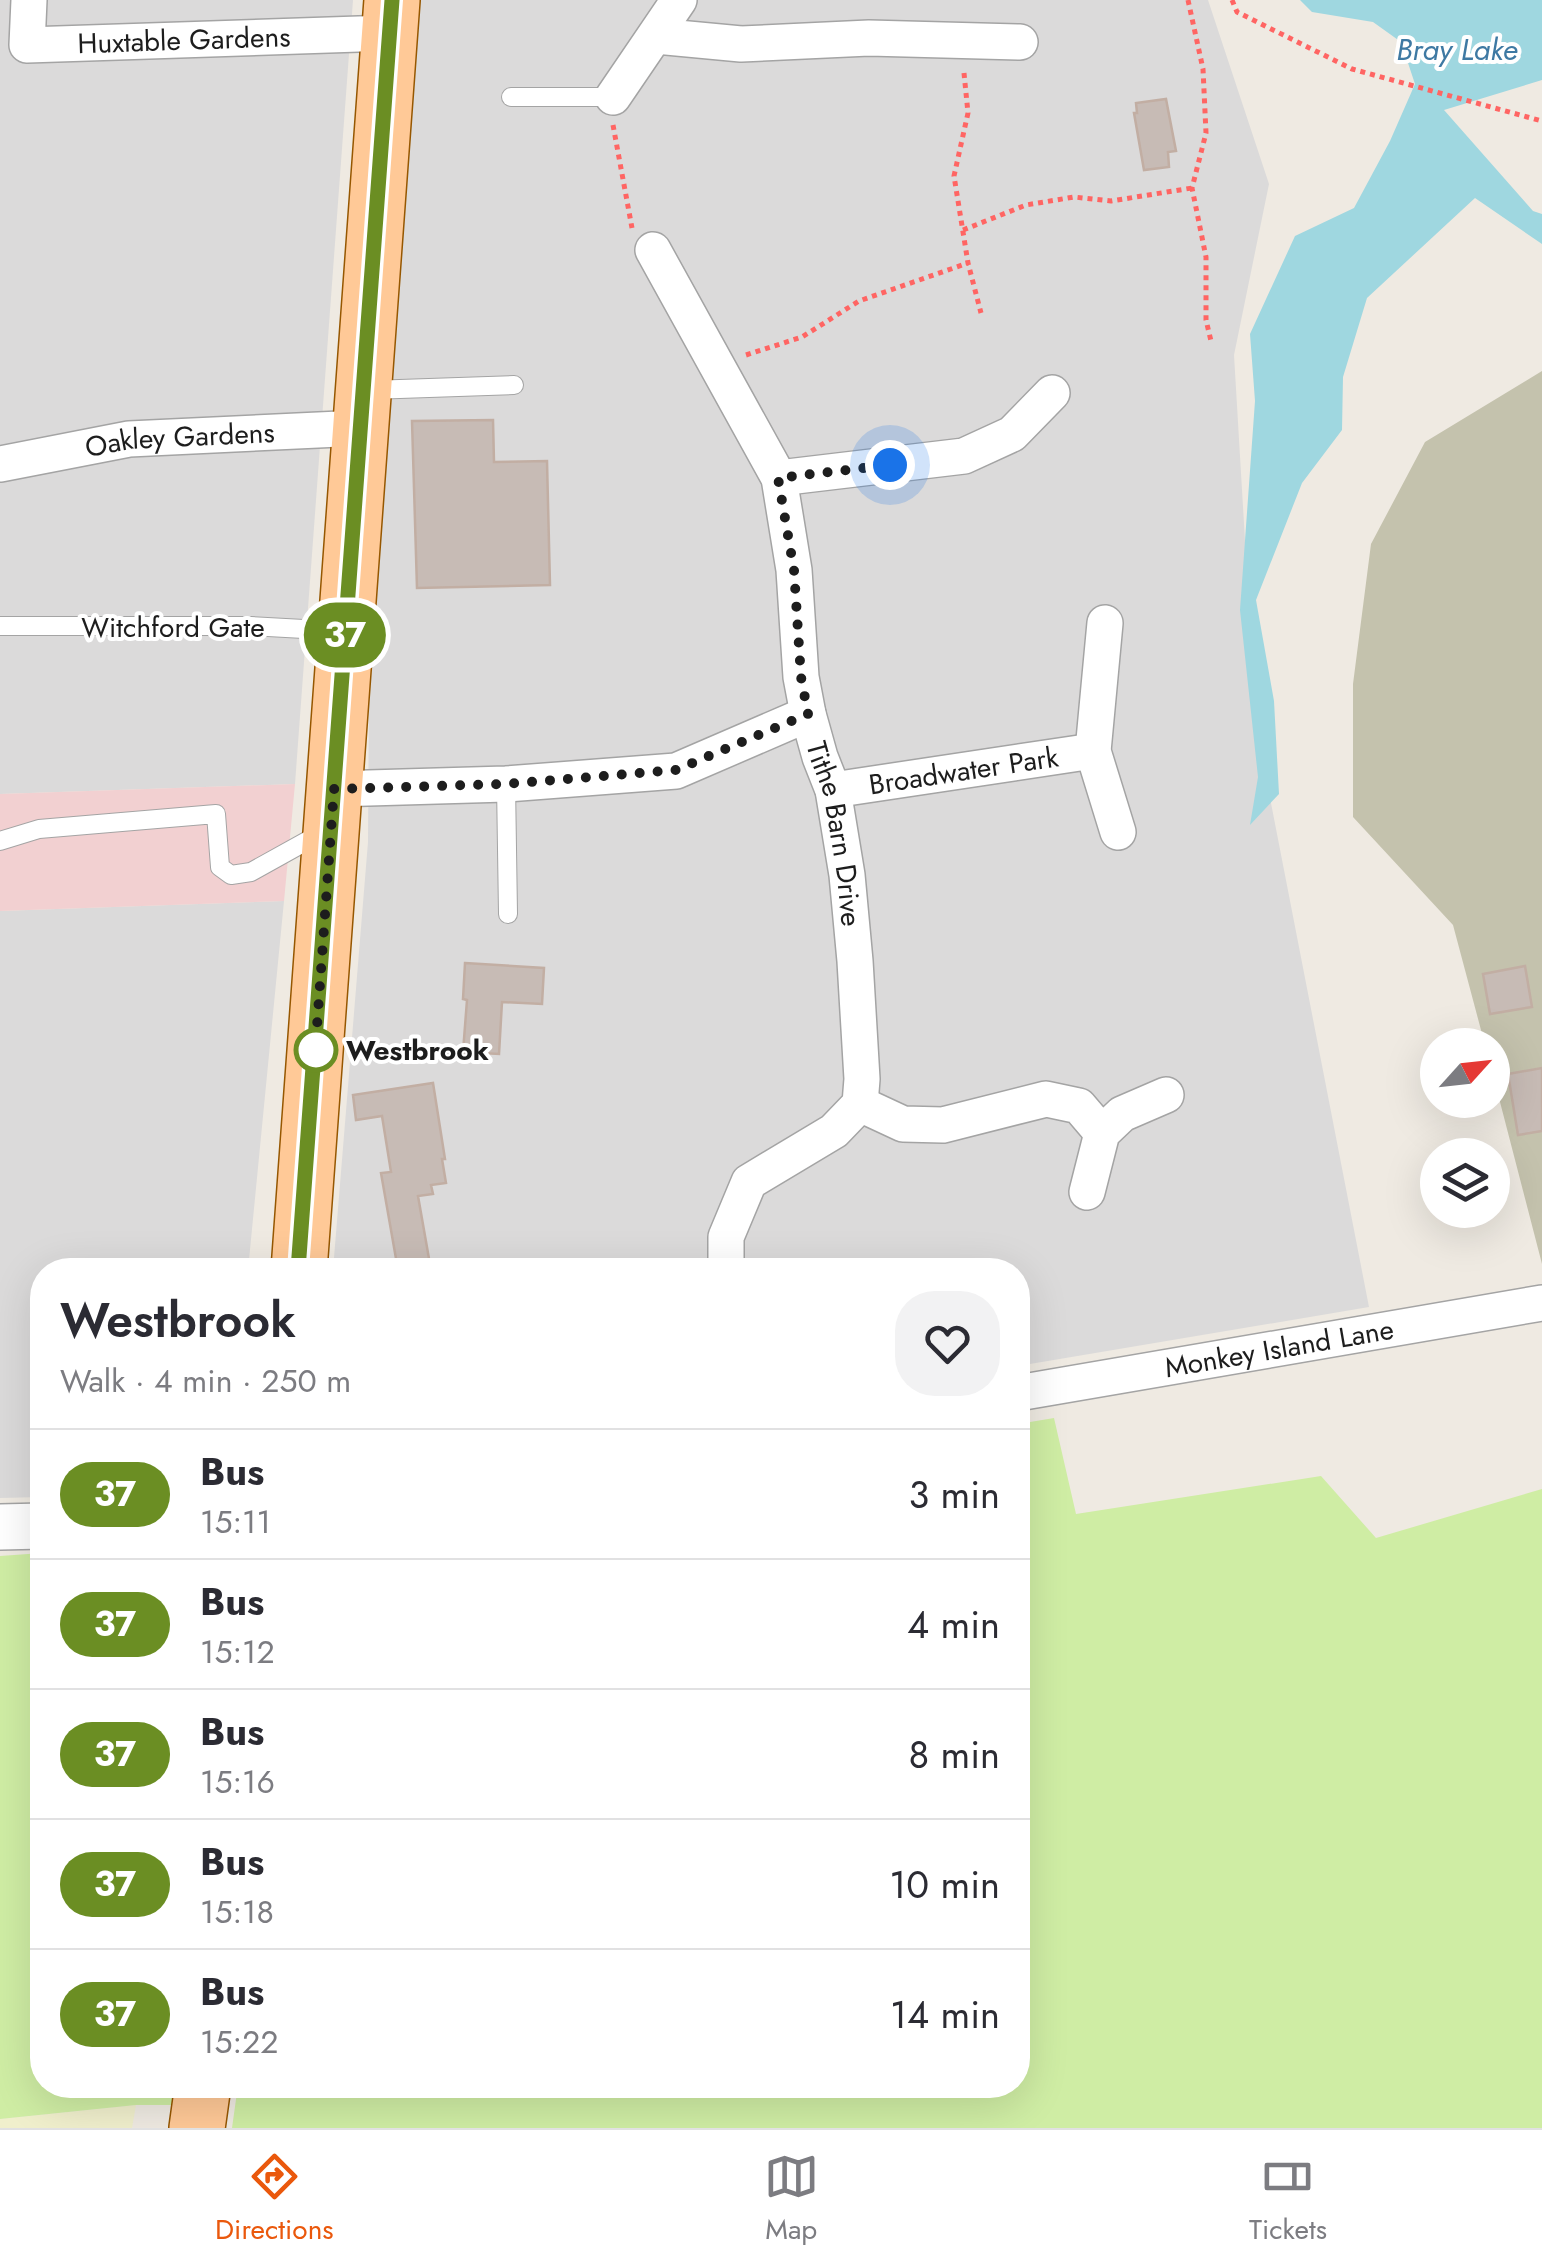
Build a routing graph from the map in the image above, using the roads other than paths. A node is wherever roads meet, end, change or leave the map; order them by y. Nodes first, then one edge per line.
1 (30, 0) edge
2 (679, 0) edge
3 (391, 16) edge
4 (656, 36) junction
5 (1020, 42) dead end
6 (511, 96) dead end
7 (612, 97) joint
8 (653, 250) road end
9 (514, 385) dead end
10 (1052, 393) dead end
11 (362, 409) junction
12 (0, 464) edge
13 (778, 478) junction
14 (1105, 623) dead end
15 (0, 626) edge
16 (346, 632) junction
17 (808, 714) junction
18 (1092, 751) junction
19 (506, 784) junction
20 (833, 790) junction
21 (333, 808) junction
22 (1118, 832) dead end
23 (0, 841) edge
24 (508, 914) dead end
25 (1166, 1095) dead end
26 (860, 1104) junction
27 (1102, 1133) junction
28 (1087, 1192) dead end
29 (299, 1258) edge
30 (726, 1258) edge
31 (1542, 1303) edge
32 (1030, 1390) edge
33 (30, 1526) edge
34 (0, 1527) edge
35 (201, 2098) edge
36 (197, 2128) edge

1 - 3 street, Huxtable Gardens
2 - 4 street
3 - 11 main road
4 - 5 street
4 - 7 street
6 - 7 lane
8 - 13 street, Tithe Barn Drive
9 - 11 lane
10 - 13 street
11 - 12 street, Oakley Gardens
11 - 16 main road
13 - 17 street, Tithe Barn Drive
14 - 18 street, Broadwater Park
15 - 16 lane, Witchford Gate
16 - 21 main road
17 - 19 street
17 - 20 street, Tithe Barn Drive
18 - 20 street, Broadwater Park
18 - 22 street, Broadwater Park
19 - 21 street
19 - 24 lane
20 - 26 street, Tithe Barn Drive
21 - 23 lane
21 - 29 main road
25 - 27 street
26 - 27 street
26 - 30 street
27 - 28 street
31 - 32 street, Monkey Island Lane
33 - 34 street
35 - 36 main road

